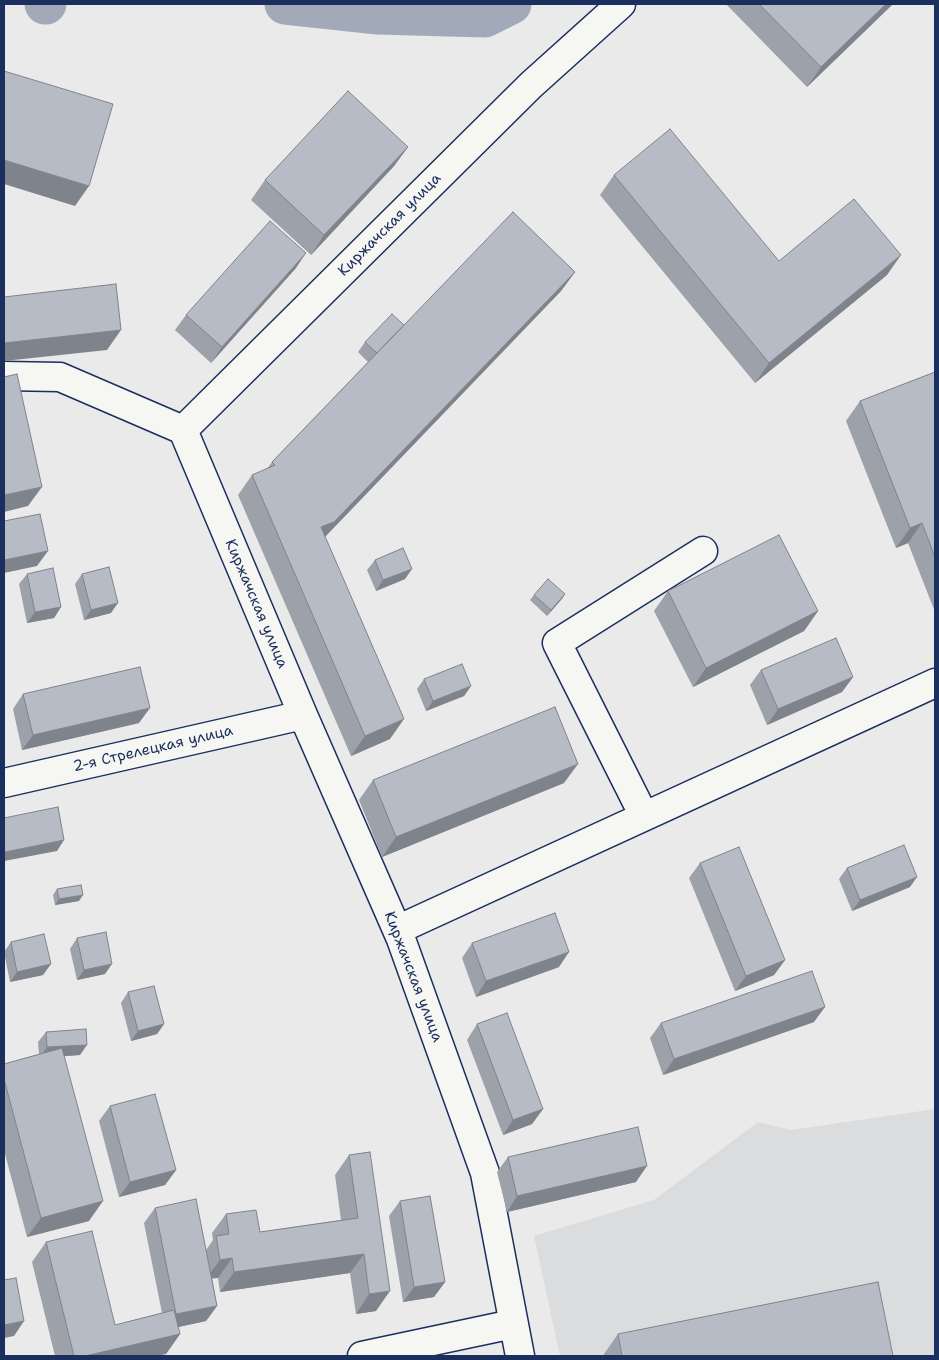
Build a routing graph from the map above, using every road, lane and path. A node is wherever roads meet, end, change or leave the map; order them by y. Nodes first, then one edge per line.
1 (622, 4) edge
2 (4, 376) edge
3 (183, 430) junction
4 (703, 552) dead end
5 (935, 683) edge
6 (303, 715) junction
7 (4, 783) edge
8 (644, 816) junction
9 (397, 930) junction
10 (514, 1324) junction
11 (362, 1356) edge
12 (520, 1356) edge

1 - 3 street, Киржачская улица
2 - 3 street
3 - 6 street, Киржачская улица
4 - 8 street
5 - 8 street
6 - 7 street, 2-я Стрелецкая улица
6 - 9 street, Киржачская улица
8 - 9 street
9 - 10 street, Киржачская улица
10 - 11 street
10 - 12 street, Киржачская улица

